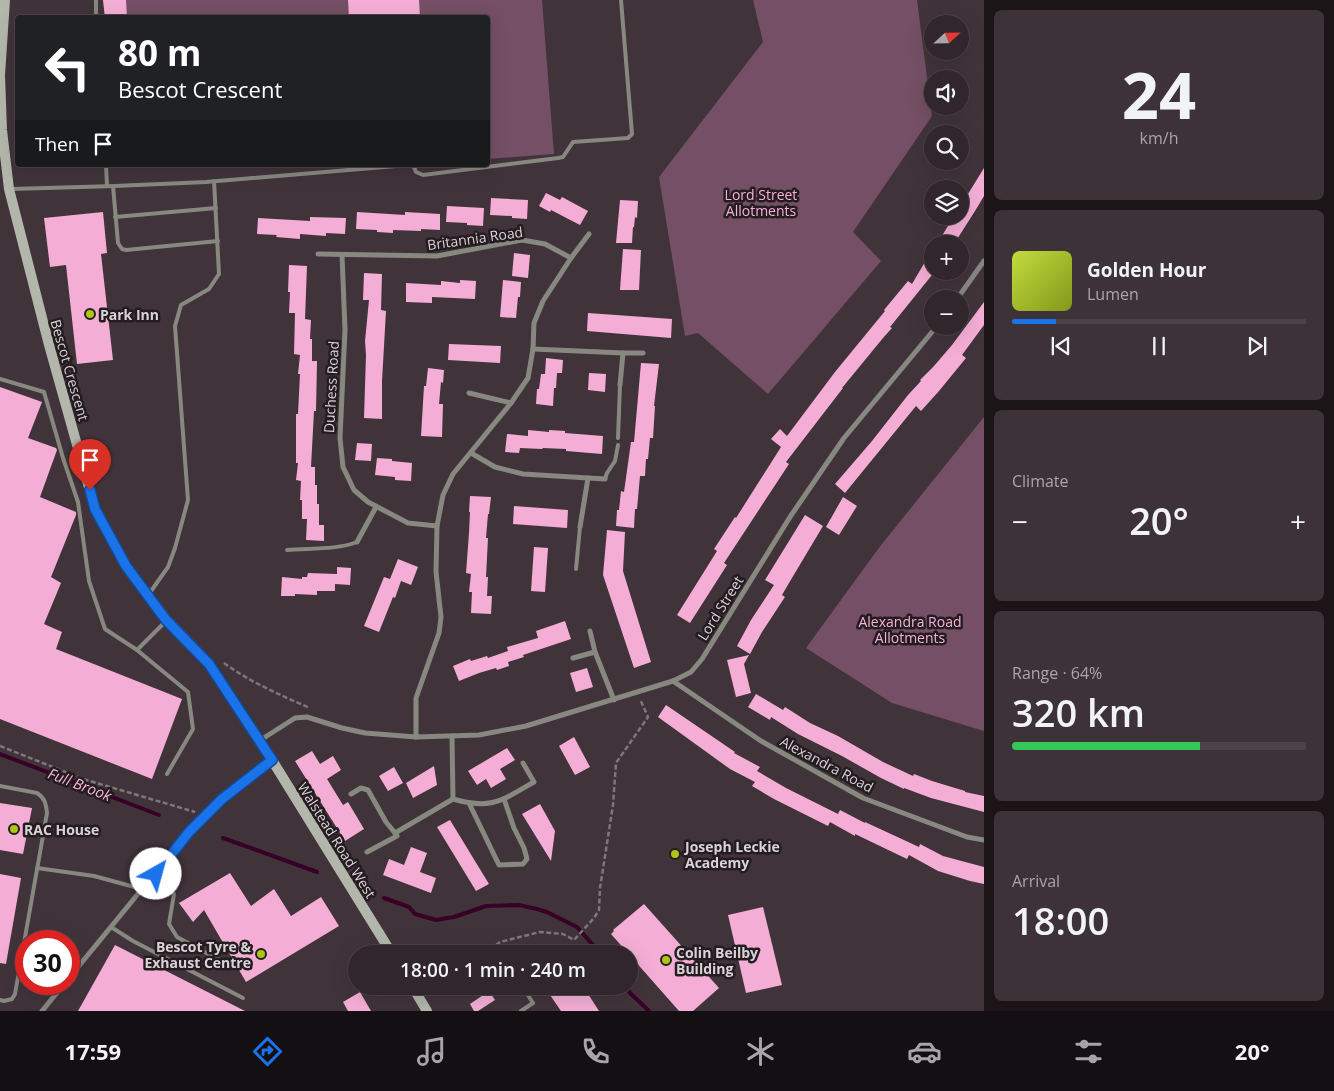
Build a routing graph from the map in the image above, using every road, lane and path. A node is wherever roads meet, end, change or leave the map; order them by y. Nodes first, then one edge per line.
1 (5, 0) edge
2 (96, 0) edge
3 (621, 0) edge
4 (96, 15) edge
5 (0, 75) edge
6 (106, 167) edge
7 (384, 167) edge
8 (414, 167) edge
9 (489, 167) edge
10 (490, 167) edge
11 (214, 181) junction
12 (6, 184) edge
13 (107, 186) junction
14 (113, 186) junction
15 (216, 208) junction
16 (115, 217) junction
17 (589, 234) dead end
18 (218, 241) junction
19 (318, 254) dead end
20 (342, 255) junction
21 (571, 258) junction
22 (984, 262) edge
23 (964, 290) edge
24 (930, 335) edge
25 (533, 349) junction
26 (623, 353) junction
27 (643, 353) dead end
28 (0, 380) edge
29 (620, 385) joint
30 (469, 393) dead end
31 (511, 403) junction
32 (618, 438) dead end
33 (618, 445) dead end
34 (471, 453) junction
35 (588, 478) junction
36 (605, 479) joint
37 (376, 507) junction
38 (437, 526) junction
39 (580, 527) joint
40 (357, 542) joint
41 (287, 550) dead end
42 (576, 569) dead end
43 (148, 596) junction
44 (166, 620) junction
45 (590, 632) dead end
46 (137, 650) junction
47 (595, 652) junction
48 (573, 658) dead end
49 (217, 659) dead end
50 (673, 681) junction
51 (638, 692) junction
52 (614, 700) junction
53 (317, 711) dead end
54 (452, 736) junction
55 (416, 737) junction
56 (259, 741) junction
57 (0, 746) edge
58 (272, 760) junction
59 (523, 763) dead end
60 (167, 774) dead end
61 (0, 786) edge
62 (351, 794) dead end
63 (453, 799) junction
64 (504, 799) junction
65 (469, 803) junction
66 (206, 815) junction
67 (395, 833) junction
68 (984, 840) edge
69 (367, 852) dead end
70 (37, 868) junction
71 (156, 874) junction
72 (142, 889) junction
73 (111, 927) junction
74 (386, 945) edge
75 (496, 945) edge
76 (225, 963) dead end
77 (80, 965) edge
78 (55, 995) edge
79 (417, 995) edge
80 (528, 995) edge
81 (243, 998) dead end
82 (0, 1000) edge
83 (42, 1011) edge
84 (427, 1011) edge
85 (521, 1011) edge

1 - 5 street, Bescot Crescent
2 - 4 lane
3 - 10 lane
5 - 12 street, Bescot Crescent
6 - 13 lane
7 - 11 lane
8 - 9 lane
11 - 14 lane
11 - 15 lane
12 - 13 lane
12 - 43 street, Bescot Crescent
13 - 14 lane
14 - 16 lane
15 - 16 lane
15 - 18 lane
16 - 18 lane
17 - 21 street
18 - 43 lane
19 - 20 street, Britannia Road
20 - 21 street, Britannia Road
20 - 37 street, Duchess Road
21 - 25 street
22 - 23 street
24 - 50 street, Lord Street
25 - 26 street
25 - 31 street
26 - 27 street
26 - 29 street
28 - 46 lane
29 - 32 lane
30 - 31 street
31 - 34 street
33 - 36 lane
34 - 35 street
34 - 38 street
35 - 36 street
35 - 39 street
37 - 38 street, Duchess Road
37 - 40 street
38 - 55 street
39 - 42 lane
40 - 41 lane
43 - 44 street, Bescot Crescent
44 - 46 lane
44 - 56 street, Bescot Crescent
45 - 47 street
46 - 60 lane
47 - 48 street
47 - 52 street
49 - 53 path
50 - 51 street, Lord Street
50 - 68 street, Alexandra Road
51 - 52 street, Lord Street
51 - 75 path
52 - 54 street, Lord Street
54 - 55 street, Lord Street
54 - 63 street
55 - 56 street
56 - 58 street, Walstead Road West
57 - 66 path
58 - 66 street
58 - 74 street, Walstead Road West
59 - 64 street
61 - 70 lane
62 - 67 street
63 - 65 street
63 - 67 street
64 - 65 street
64 - 65 street
66 - 71 street
67 - 69 street
70 - 72 lane
70 - 82 lane
71 - 72 street
71 - 76 lane
72 - 73 street
73 - 77 street
73 - 81 lane
78 - 83 street
79 - 84 street
80 - 85 lane

